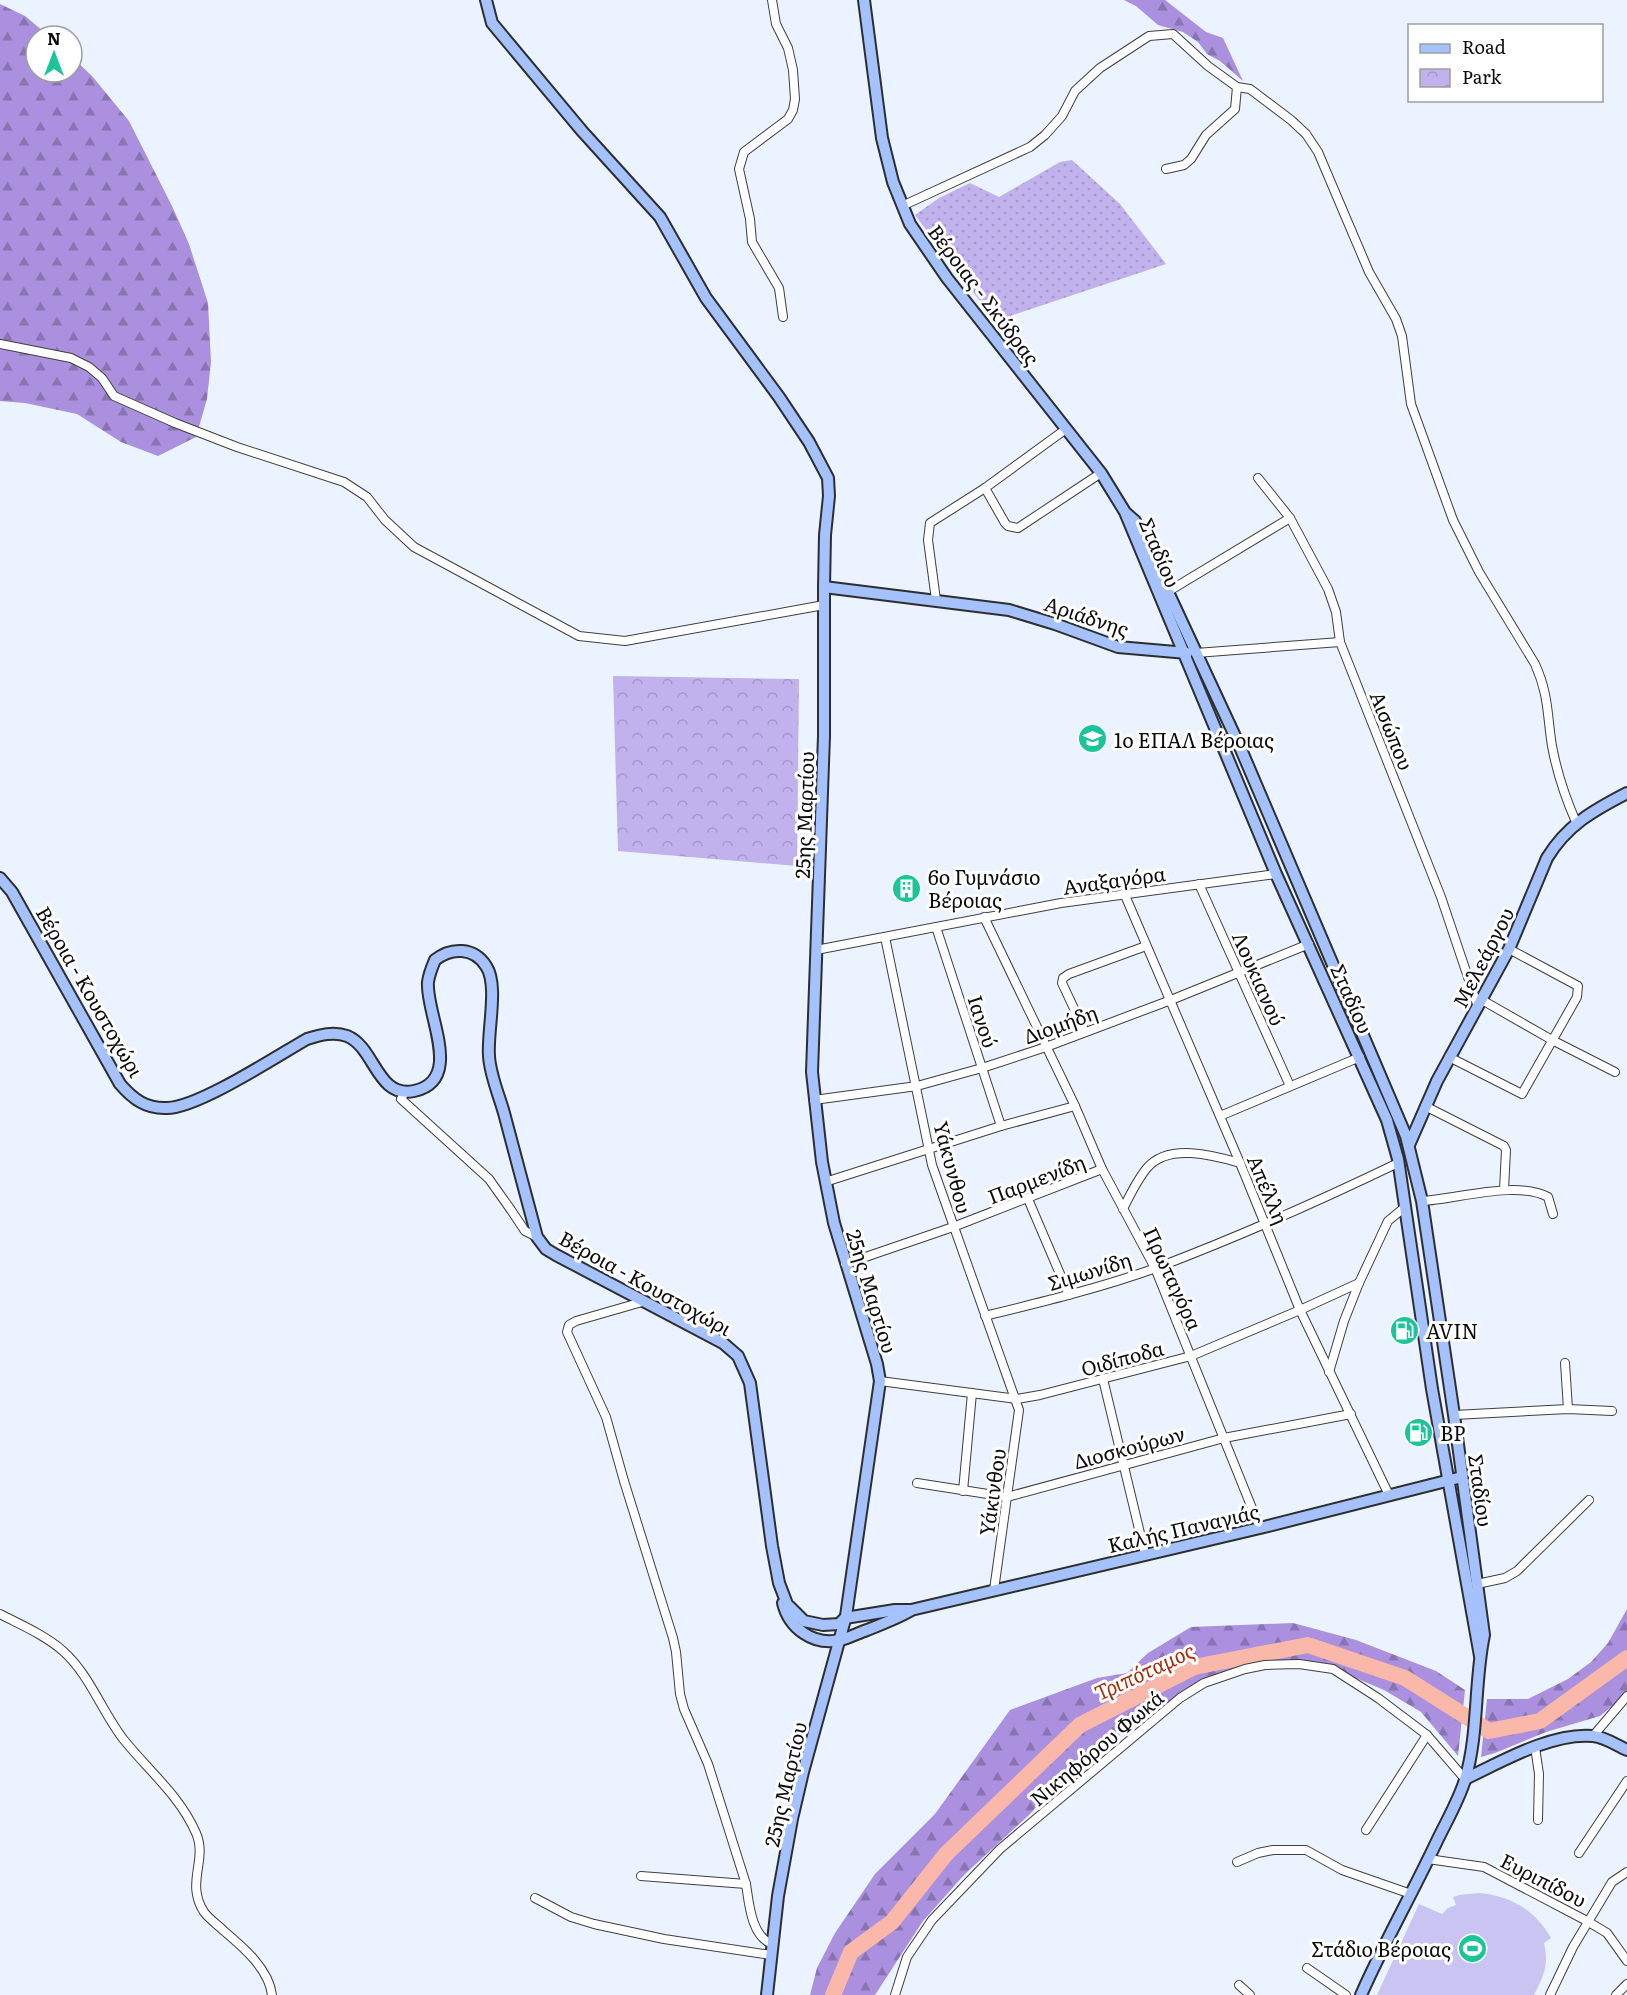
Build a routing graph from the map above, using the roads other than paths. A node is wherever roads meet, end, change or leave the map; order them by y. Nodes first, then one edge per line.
1 (486, 0) edge
2 (772, 0) edge
3 (864, 0) edge
4 (1237, 87) junction
5 (1166, 169) dead end
6 (902, 206) junction
7 (783, 317) dead end
8 (0, 344) edge
9 (1066, 429) junction
10 (1101, 473) junction
11 (1258, 478) dead end
12 (985, 488) junction
13 (1125, 512) junction
14 (1290, 518) junction
15 (824, 587) junction
16 (1169, 591) junction
17 (936, 600) junction
18 (824, 606) junction
19 (1340, 642) junction
20 (1183, 652) junction
21 (1196, 653) junction
22 (1627, 793) edge
23 (1576, 822) junction
24 (1276, 874) junction
25 (0, 878) edge
26 (1199, 884) junction
27 (1124, 893) junction
28 (984, 917) junction
29 (936, 927) junction
30 (885, 937) junction
31 (1309, 944) junction
32 (1146, 946) junction
33 (1509, 949) junction
34 (816, 950) junction
35 (1239, 972) junction
36 (1171, 1000) junction
37 (1480, 1003) junction
38 (1086, 1032) junction
39 (1552, 1040) junction
40 (1046, 1047) junction
41 (1360, 1057) junction
42 (1449, 1057) junction
43 (982, 1068) junction
44 (1615, 1072) dead end
45 (917, 1086) junction
46 (1290, 1086) junction
47 (405, 1092) junction
48 (814, 1100) junction
49 (1075, 1106) junction
50 (1425, 1106) junction
51 (1220, 1116) junction
52 (1001, 1126) junction
53 (1409, 1147) junction
54 (929, 1148) junction
55 (1240, 1163) junction
56 (1398, 1163) junction
57 (1102, 1169) junction
58 (825, 1182) junction
59 (1504, 1190) junction
60 (1028, 1199) junction
61 (1422, 1201) junction
62 (1405, 1208) junction
63 (1123, 1209) junction
64 (1553, 1214) dead end
65 (1265, 1222) junction
66 (953, 1227) junction
67 (537, 1237) junction
68 (845, 1264) junction
69 (1155, 1268) junction
70 (1359, 1282) junction
71 (1069, 1295) junction
72 (642, 1302) junction
73 (1300, 1310) junction
74 (985, 1316) junction
75 (1191, 1356) junction
76 (1565, 1363) dead end
77 (1329, 1372) junction
78 (1103, 1379) junction
79 (880, 1381) junction
80 (972, 1393) junction
81 (1017, 1399) junction
82 (1568, 1409) junction
83 (1612, 1411) dead end
84 (1351, 1414) junction
85 (1454, 1415) junction
86 (1224, 1438) junction
87 (1124, 1465) junction
88 (1462, 1477) junction
89 (1449, 1482) junction
90 (917, 1483) dead end
91 (963, 1491) junction
92 (1389, 1496) junction
93 (1007, 1497) junction
94 (1588, 1500) dead end
95 (1260, 1528) junction
96 (1145, 1554) junction
97 (1477, 1584) junction
98 (994, 1590) junction
99 (782, 1594) junction
100 (911, 1610) junction
101 (0, 1614) edge
102 (844, 1618) junction
103 (840, 1640) junction
104 (1480, 1656) junction
105 (1627, 1696) edge
106 (1427, 1735) junction
107 (1593, 1736) junction
108 (1535, 1747) junction
109 (1627, 1750) edge
110 (1465, 1779) junction
111 (1627, 1781) edge
112 (1538, 1820) dead end
113 (1366, 1830) dead end
114 (1579, 1853) dead end
115 (1428, 1859) junction
116 (1237, 1862) dead end
117 (1627, 1872) edge
118 (641, 1876) dead end
119 (1618, 1877) junction
120 (1627, 1883) edge
121 (746, 1884) junction
122 (1411, 1894) junction
123 (535, 1898) dead end
124 (1587, 1921) junction
125 (771, 1949) junction
126 (1627, 1961) edge
127 (1307, 1968) dead end
128 (1627, 1984) edge
129 (1239, 1985) dead end
130 (272, 1995) edge
131 (767, 1995) edge
132 (895, 1995) edge
133 (1250, 1995) edge
134 (1346, 1995) edge
135 (1361, 1995) edge
136 (1550, 1995) edge
137 (1616, 1995) edge

1 - 15 street, 25ης Μαρτίου
2 - 7 street
3 - 6 street, Βέροιας - Σκύδρας
4 - 5 street
4 - 6 street
4 - 23 street
6 - 9 street, Βέροιας - Σκύδρας
8 - 18 street
9 - 10 street, Βέροιας - Σκύδρας
9 - 12 street
10 - 12 street
10 - 13 street, Βέροιας - Σκύδρας
11 - 14 street, Αισώπου
12 - 17 street
13 - 16 street, Σταδίου
13 - 20 street, Σταδίου
14 - 16 street
14 - 19 street, Αισώπου
15 - 17 street, Αριάδνης
15 - 18 street, 25ης Μαρτίου
16 - 21 street, Σταδίου
17 - 20 street, Αριάδνης
18 - 34 street, 25ης Μαρτίου
19 - 21 street, Αριάδνης
19 - 37 street, Αισώπου
20 - 21 street, Αριάδνης
20 - 24 street, Σταδίου
21 - 53 street, Σταδίου
22 - 23 street, Μελεάργου
23 - 33 street, Μελεάργου
24 - 26 street, Αναξαγόρα
24 - 31 street, Σταδίου
25 - 47 street, Βέροια - Κουστοχώρι
26 - 27 street, Αναξαγόρα
26 - 35 street, Λουκιανού
27 - 28 street, Αναξαγόρα
27 - 32 street, Απέλλη
28 - 29 street, Αναξαγόρα
28 - 40 street, Πρωταγόρα
29 - 30 street, Αναξαγόρα
29 - 43 street, Ιανού
30 - 34 street, Αναξαγόρα
30 - 45 street, Υάκυνθου
31 - 35 street, Διομήδη
31 - 41 street, Σταδίου
32 - 36 street, Απέλλη
32 - 38 street
33 - 37 street, Μελεάργου
33 - 39 street
34 - 48 street, 25ης Μαρτίου
35 - 36 street, Διομήδη
35 - 46 street, Λουκιανού
36 - 38 street, Διομήδη
36 - 51 street, Απέλλη
37 - 39 street
37 - 42 street, Μελεάργου
38 - 40 street, Διομήδη
39 - 42 street
39 - 44 street
40 - 43 street, Διομήδη
40 - 49 street, Πρωταγόρα
41 - 46 street
41 - 56 street, Σταδίου
42 - 50 street, Μελεάργου
43 - 45 street, Διομήδη
43 - 52 street, Ιανού
45 - 48 street, Διομήδη
45 - 54 street, Υάκυνθου
46 - 51 street
47 - 67 street
47 - 67 street, Βέροια - Κουστοχώρι
48 - 58 street, 25ης Μαρτίου
49 - 52 street
49 - 57 street, Πρωταγόρα
50 - 53 street, Μελεάργου
50 - 59 street
51 - 55 street, Απέλλη
52 - 54 street
53 - 56 street, Μελεάργου
53 - 61 street, Σταδίου
54 - 58 street
54 - 66 street, Υάκυνθου
55 - 63 street
55 - 65 street, Απέλλη
56 - 62 street, Σταδίου
56 - 65 street, Σιμωνίδη
57 - 60 street, Παρμενίδη
57 - 63 street, Πρωταγόρα
58 - 68 street, 25ης Μαρτίου
59 - 61 street
59 - 64 street
60 - 66 street, Παρμενίδη
60 - 71 street
61 - 85 street, Σταδίου
62 - 70 street
62 - 89 street, Σταδίου
63 - 69 street, Πρωταγόρα
65 - 69 street, Σιμωνίδη
65 - 73 street, Απέλλη
66 - 68 street, Παρμενίδη
66 - 74 street, Υάκυνθου
67 - 72 street, Βέροια - Κουστοχώρι
68 - 79 street, 25ης Μαρτίου
69 - 71 street, Σιμωνίδη
69 - 75 street, Πρωταγόρα
70 - 73 street, Οιδίποδα
70 - 77 street
71 - 74 street, Σιμωνίδη
72 - 99 street, Βέροια - Κουστοχώρι
72 - 121 street
73 - 75 street, Οιδίποδα
73 - 77 street, Απέλλη
74 - 81 street, Υάκυνθου
75 - 78 street, Οιδίποδα
75 - 86 street, Πρωταγόρα
76 - 82 street
77 - 84 street, Απέλλη
78 - 81 street, Οιδίποδα
78 - 87 street
79 - 80 street, Οιδίποδα
79 - 102 street, 25ης Μαρτίου
80 - 81 street, Οιδίποδα
80 - 91 street
81 - 93 street, Υάκινθου
82 - 83 street
82 - 85 street
84 - 86 street, Διοσκούρων
84 - 92 street, Απέλλη
85 - 88 street, Σταδίου
86 - 87 street, Διοσκούρων
86 - 95 street, Πρωταγόρα
87 - 93 street, Διοσκούρων
87 - 96 street
88 - 89 street, Καλής Παναγιάς
88 - 97 street, Σταδίου
89 - 92 street, Καλής Παναγιάς
89 - 104 street, Σταδίου
90 - 91 street, Διοσκούρων
91 - 93 street, Διοσκούρων
92 - 95 street, Καλής Παναγιάς
93 - 98 street, Υάκινθου
94 - 97 street
95 - 96 street, Καλής Παναγιάς
96 - 98 street, Καλής Παναγιάς
97 - 104 street, Σταδίου
98 - 100 street, Καλής Παναγιάς
99 - 102 street, Βέροια - Κουστοχώρι
99 - 103 street, Βέροια - Κουστοχώρι
100 - 102 street, Καλής Παναγιάς
100 - 103 street, Καλής Παναγιάς
101 - 130 street
102 - 103 street, 25ης Μαρτίου
103 - 125 street, 25ης Μαρτίου
104 - 110 street, Σταδίου
105 - 107 street
106 - 110 street, Νικηφόρου Φωκά
106 - 113 street
106 - 132 street, Νικηφόρου Φωκά
107 - 108 street
107 - 109 street
108 - 110 street
108 - 112 street
110 - 115 street, Σταδίου
111 - 114 street
115 - 122 street, Σταδίου
115 - 124 street, Ευριπίδου
116 - 122 street
117 - 119 street
118 - 121 street
119 - 120 street
119 - 124 street
121 - 125 street
122 - 135 street, Σταδίου
123 - 125 street
124 - 126 street, Ευριπίδου
124 - 136 street
125 - 131 street, 25ης Μαρτίου
127 - 134 street
128 - 137 street
129 - 133 street

